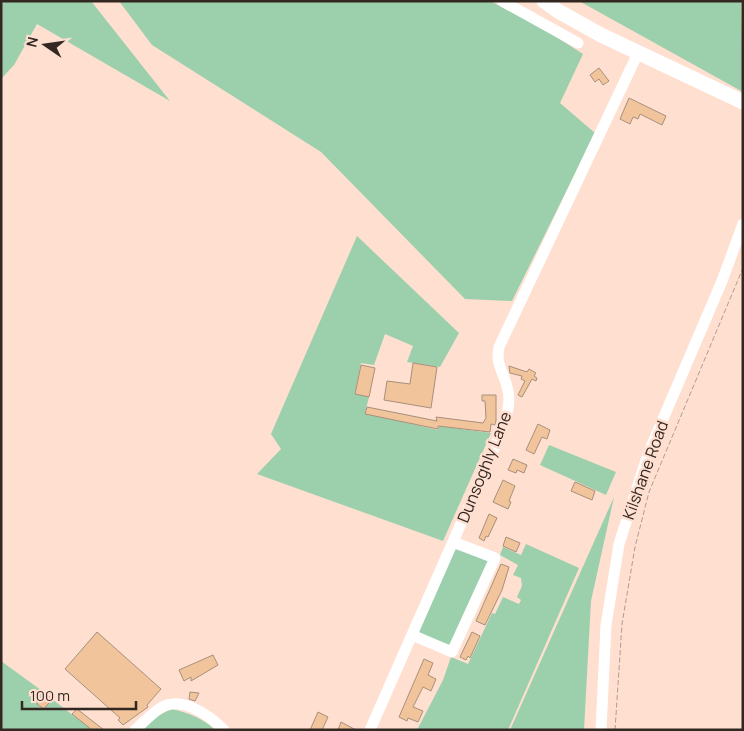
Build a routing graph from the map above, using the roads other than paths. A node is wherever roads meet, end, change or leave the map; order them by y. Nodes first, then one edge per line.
1 (502, 1) edge
2 (544, 1) edge
3 (578, 43) dead end
4 (638, 53) junction
5 (743, 102) edge
6 (743, 224) edge
7 (453, 542) junction
8 (412, 635) junction
9 (135, 730) edge
10 (224, 730) edge
11 (370, 730) edge
12 (601, 730) edge

1 - 3 street
2 - 4 main road
4 - 5 main road
4 - 7 street, Dunsoghly Lane
6 - 12 street, Kilshane Road
7 - 8 street, Dunsoghly Lane
7 - 8 street
8 - 11 street, Dunsoghly Lane
9 - 10 street

